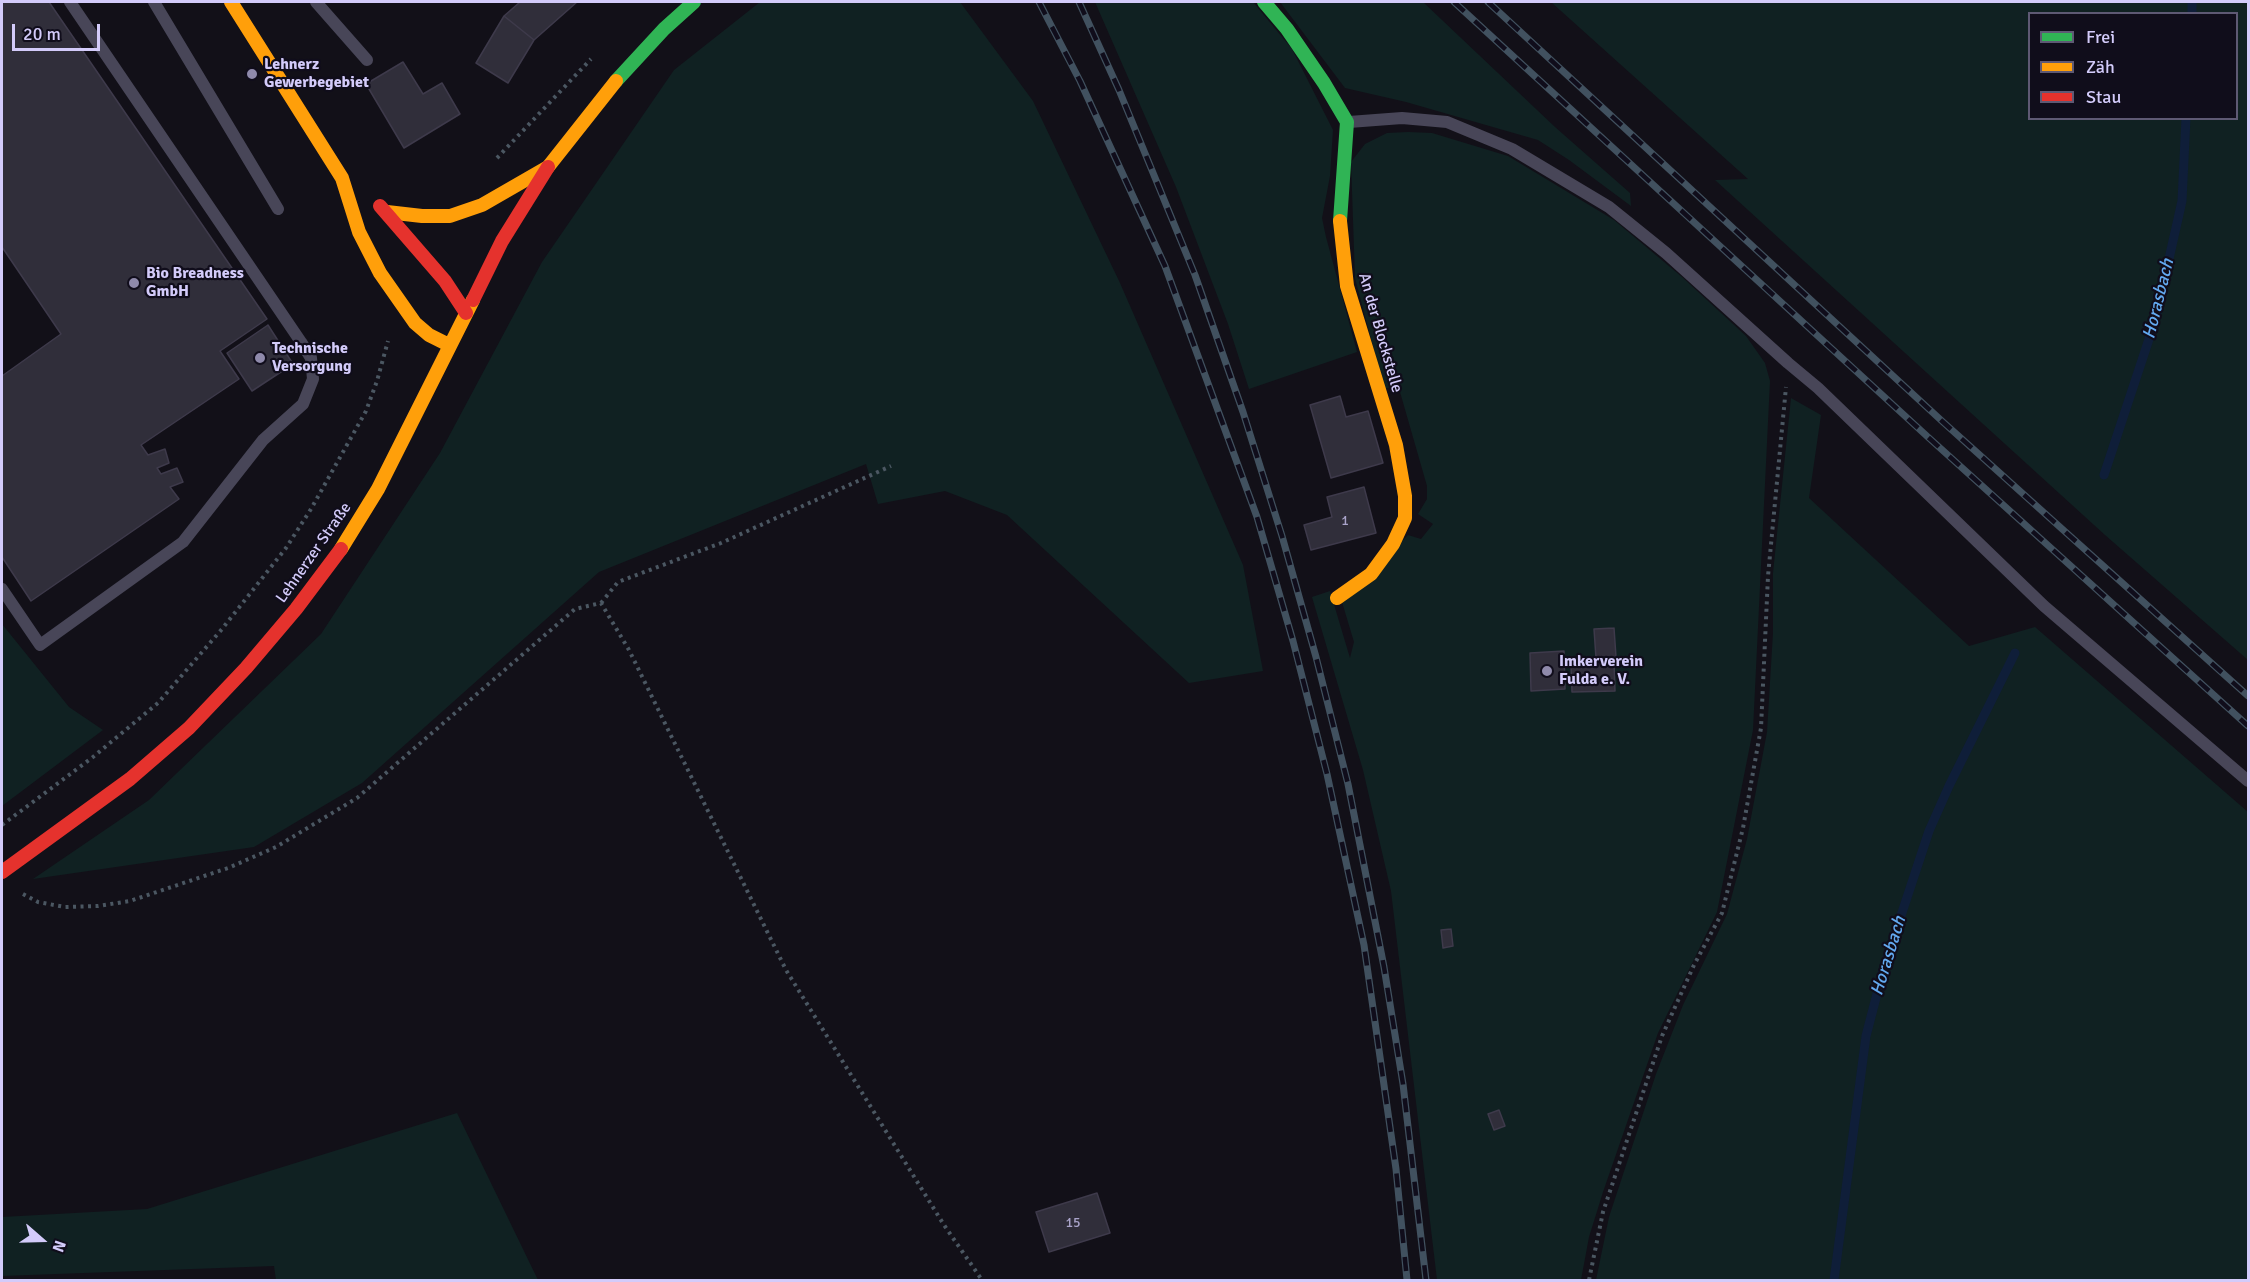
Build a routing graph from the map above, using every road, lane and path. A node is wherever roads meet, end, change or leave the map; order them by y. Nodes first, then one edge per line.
1 (70, 2) edge
2 (154, 2) edge
3 (231, 2) edge
4 (316, 2) edge
5 (694, 2) edge
6 (1264, 2) edge
7 (596, 54) dead end
8 (367, 60) dead end
9 (1347, 122) junction
10 (493, 162) dead end
11 (548, 167) junction
12 (342, 178) junction
13 (278, 209) dead end
14 (387, 212) junction
15 (466, 313) junction
16 (390, 335) dead end
17 (449, 345) junction
18 (1788, 363) junction
19 (891, 465) dead end
20 (2, 589) edge
21 (1337, 598) dead end
22 (601, 603) junction
23 (2248, 781) edge
24 (2, 825) edge
25 (2, 872) edge
26 (19, 891) dead end
27 (982, 1281) edge
28 (1589, 1281) edge

1 - 20 lane
2 - 13 lane
3 - 12 street
4 - 8 lane
5 - 11 street, Lehnerzer Straße
6 - 9 street
7 - 10 path
9 - 18 lane
9 - 21 street, An der Blockstelle
11 - 14 street
11 - 15 street, Lehnerzer Straße
12 - 14 street
12 - 17 street
14 - 15 street
15 - 17 street, Lehnerzer Straße
16 - 24 path
17 - 25 street, Lehnerzer Straße
18 - 23 lane
18 - 28 path
19 - 22 path
22 - 26 path
22 - 27 path

